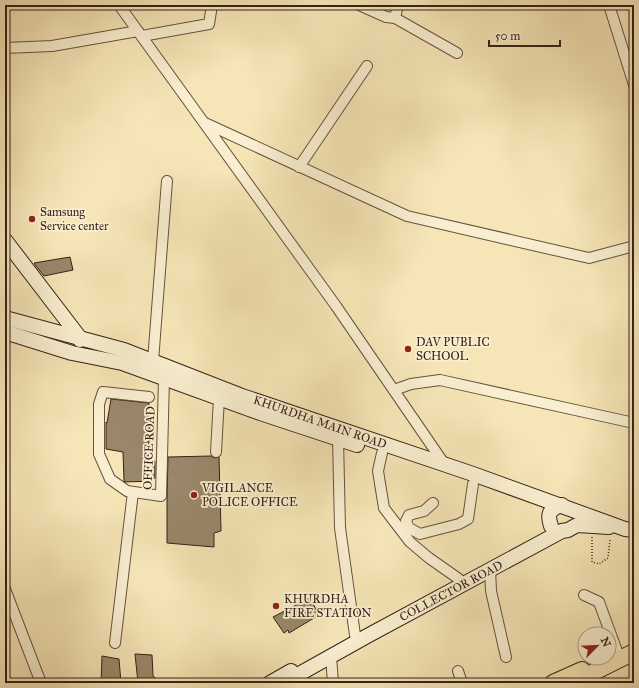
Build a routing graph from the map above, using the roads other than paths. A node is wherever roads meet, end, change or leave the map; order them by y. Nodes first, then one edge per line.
1 (119, 5) edge
2 (212, 5) edge
3 (359, 5) edge
4 (398, 5) edge
5 (610, 5) edge
6 (395, 18) junction
7 (140, 34) junction
8 (5, 48) edge
9 (457, 53) dead end
10 (367, 66) dead end
11 (634, 85) edge
12 (203, 122) junction
13 (299, 166) junction
14 (167, 181) dead end
15 (5, 240) edge
16 (634, 246) edge
17 (5, 318) edge
18 (5, 332) edge
19 (80, 338) junction
20 (78, 354) junction
21 (152, 361) junction
22 (164, 378) junction
23 (394, 390) junction
24 (149, 397) dead end
25 (219, 398) junction
26 (634, 423) edge
27 (338, 438) junction
28 (216, 452) dead end
29 (382, 453) junction
30 (445, 465) junction
31 (473, 484) junction
32 (133, 492) junction
33 (433, 503) dead end
34 (563, 509) junction
35 (577, 525) junction
36 (556, 528) junction
37 (630, 529) edge
38 (490, 569) junction
39 (460, 579) junction
40 (5, 589) edge
41 (584, 595) dead end
42 (607, 626) edge
43 (355, 635) junction
44 (116, 643) dead end
45 (634, 646) edge
46 (617, 655) edge
47 (331, 656) junction
48 (506, 657) dead end
49 (592, 666) edge
50 (599, 666) edge
51 (302, 668) junction
52 (458, 671) dead end
53 (41, 683) edge
54 (270, 683) edge
55 (283, 683) edge
56 (333, 683) edge
57 (462, 683) edge
58 (553, 683) edge
59 (572, 683) edge

1 - 7 street
2 - 7 street
3 - 6 street
4 - 6 street
5 - 11 street
6 - 9 street
7 - 8 street
7 - 12 street
10 - 13 street
12 - 13 street
12 - 23 street
13 - 16 street
14 - 21 street
15 - 19 main road
17 - 19 main road, KHURDHA MAIN ROAD
18 - 20 main road, KHURDHA MAIN ROAD
19 - 20 main road
19 - 21 main road, KHURDHA MAIN ROAD
20 - 22 main road, KHURDHA MAIN ROAD
21 - 30 main road, KHURDHA MAIN ROAD
22 - 25 main road, KHURDHA MAIN ROAD
22 - 32 street, OFFICE ROAD
23 - 26 street
23 - 30 street
24 - 32 street, OFFICE ROAD
25 - 27 main road, KHURDHA MAIN ROAD
25 - 28 street
27 - 29 main road, KHURDHA MAIN ROAD
27 - 43 street
29 - 31 main road, KHURDHA MAIN ROAD
29 - 39 street
30 - 34 main road, KHURDHA MAIN ROAD
31 - 33 street
31 - 34 main road, KHURDHA MAIN ROAD
32 - 44 street
34 - 35 main road
34 - 36 main road
34 - 37 main road, KHURDHA MAIN ROAD
35 - 36 main road, COLLECTOR ROAD
35 - 37 main road, COLLECTOR ROAD
36 - 38 main road, COLLECTOR ROAD
36 - 39 main road, COLLECTOR ROAD
38 - 47 main road, COLLECTOR ROAD
38 - 48 street
39 - 43 main road, COLLECTOR ROAD
40 - 53 street
41 - 42 street
43 - 51 main road, COLLECTOR ROAD
45 - 46 main road
47 - 51 main road, COLLECTOR ROAD
47 - 56 street
49 - 58 main road
50 - 59 main road
51 - 54 main road, COLLECTOR ROAD
51 - 55 main road, COLLECTOR ROAD
52 - 57 street

